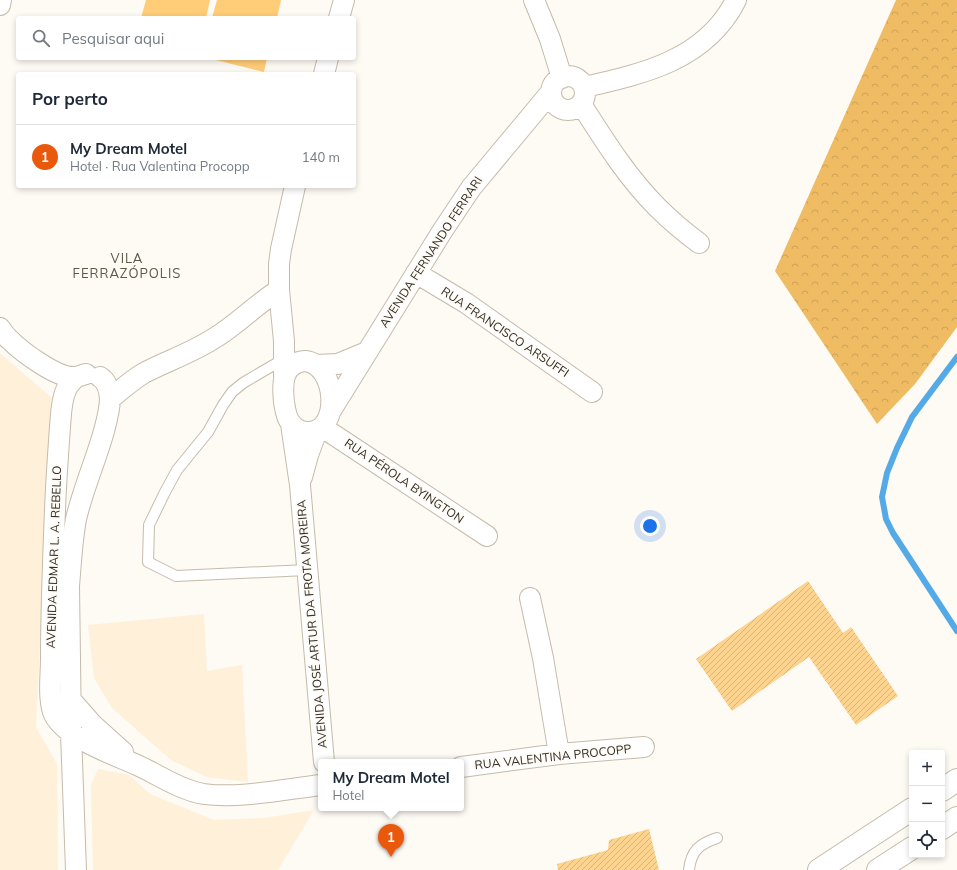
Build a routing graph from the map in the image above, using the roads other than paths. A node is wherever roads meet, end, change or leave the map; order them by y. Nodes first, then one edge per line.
1 (1, 0) edge
2 (344, 0) edge
3 (534, 0) edge
4 (736, 0) edge
5 (0, 5) edge
6 (340, 16) edge
7 (328, 60) edge
8 (324, 72) edge
9 (557, 85) junction
10 (582, 96) junction
11 (561, 109) junction
12 (515, 136) junction
13 (295, 188) edge
14 (699, 243) dead end
15 (416, 273) junction
16 (279, 290) junction
17 (282, 315) junction
18 (0, 328) edge
19 (366, 352) junction
20 (312, 363) junction
21 (284, 368) junction
22 (144, 373) junction
23 (100, 376) junction
24 (76, 378) junction
25 (592, 392) dead end
26 (110, 399) junction
27 (323, 423) junction
28 (290, 424) junction
29 (300, 485) junction
30 (487, 536) dead end
31 (307, 570) junction
32 (530, 598) dead end
33 (71, 700) junction
34 (71, 733) junction
35 (644, 747) dead end
36 (559, 754) junction
37 (324, 759) edge
38 (138, 766) junction
39 (464, 767) edge
40 (957, 780) edge
41 (318, 785) edge
42 (945, 788) edge
43 (909, 812) edge
44 (957, 818) edge
45 (945, 826) edge
46 (717, 838) dead end
47 (909, 850) edge
48 (76, 870) edge
49 (689, 870) edge
50 (819, 870) edge
51 (878, 870) edge

1 - 5 street
2 - 6 street
3 - 9 street
4 - 10 street
7 - 8 street
9 - 10 street
9 - 11 street
9 - 12 street
10 - 11 street
10 - 14 street
11 - 12 street
12 - 15 street, AVENIDA FERNANDO FERRARI
13 - 16 street
15 - 19 street, AVENIDA FERNANDO FERRARI
15 - 25 street, RUA FRANCISCO ARSUFFI
16 - 17 street
16 - 22 street
17 - 20 street
17 - 21 street
18 - 24 street
19 - 20 street
19 - 27 street, AVENIDA FERNANDO FERRARI
20 - 21 street
20 - 27 street
21 - 28 street
21 - 31 lane
22 - 23 street
22 - 26 street
23 - 24 street
23 - 26 street, AVENIDA EDMAR L. A. REBELLO
24 - 34 street, AVENIDA EDMAR L. A. REBELLO
26 - 33 street, AVENIDA EDMAR L. A. REBELLO
27 - 28 street
27 - 29 street, AVENIDA JOSÉ ARTUR DA FROTA MOREIRA
27 - 30 street, RUA PÉROLA BYINGTON
28 - 29 street, AVENIDA JOSÉ ARTUR DA FROTA MOREIRA
29 - 31 street, AVENIDA JOSÉ ARTUR DA FROTA MOREIRA
31 - 37 street, AVENIDA JOSÉ ARTUR DA FROTA MOREIRA
32 - 36 street
33 - 34 street, AVENIDA EDMAR L. A. REBELLO
33 - 38 street
34 - 38 street
34 - 48 street, AVENIDA EDMAR L. A. REBELLO
35 - 36 street, RUA VALENTINA PROCOPP
36 - 39 street, RUA VALENTINA PROCOPP
38 - 41 street
40 - 42 street
43 - 50 street
44 - 45 street
46 - 49 lane
47 - 51 street

